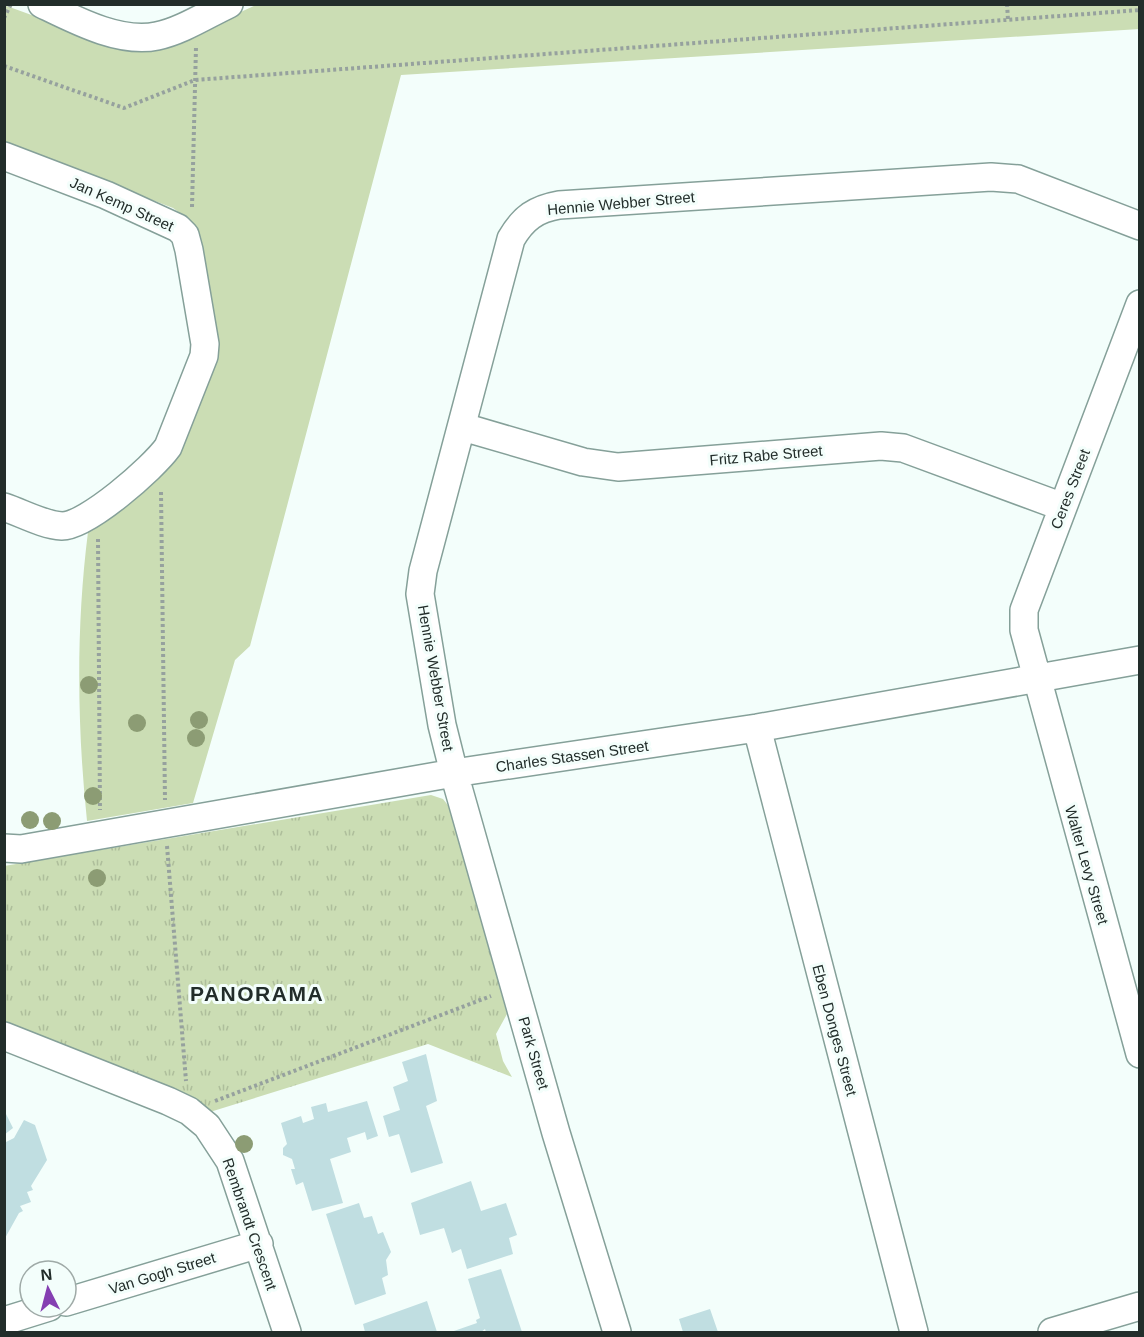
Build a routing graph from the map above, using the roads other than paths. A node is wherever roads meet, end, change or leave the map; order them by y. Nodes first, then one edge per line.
1 (42, 4) edge
2 (229, 4) edge
3 (4, 156) edge
4 (1140, 226) edge
5 (1140, 304) edge
6 (463, 427) junction
7 (4, 507) edge
8 (1063, 507) junction
9 (1140, 660) edge
10 (1035, 677) junction
11 (757, 728) junction
12 (454, 773) junction
13 (4, 848) edge
14 (4, 1036) edge
15 (1140, 1054) edge
16 (259, 1244) junction
17 (78, 1298) edge
18 (1140, 1306) edge
19 (286, 1332) edge
20 (617, 1332) edge
21 (914, 1332) edge
22 (1052, 1332) edge

1 - 2 street
3 - 7 street, Jan Kemp Street
4 - 6 street, Hennie Webber Street
5 - 8 street, Ceres Street
6 - 8 street, Fritz Rabe Street
6 - 12 street, Hennie Webber Street
8 - 10 street, Ceres Street
9 - 10 street, Charles Stassen Street
10 - 11 street, Charles Stassen Street
10 - 15 street, Walter Levy Street
11 - 12 street, Charles Stassen Street
11 - 21 street, Eben Donges Street
12 - 13 street, Charles Stassen Street
12 - 20 street, Park Street
14 - 16 street, Rembrandt Crescent
16 - 17 street, Van Gogh Street
16 - 19 street, Rembrandt Crescent
18 - 22 street

